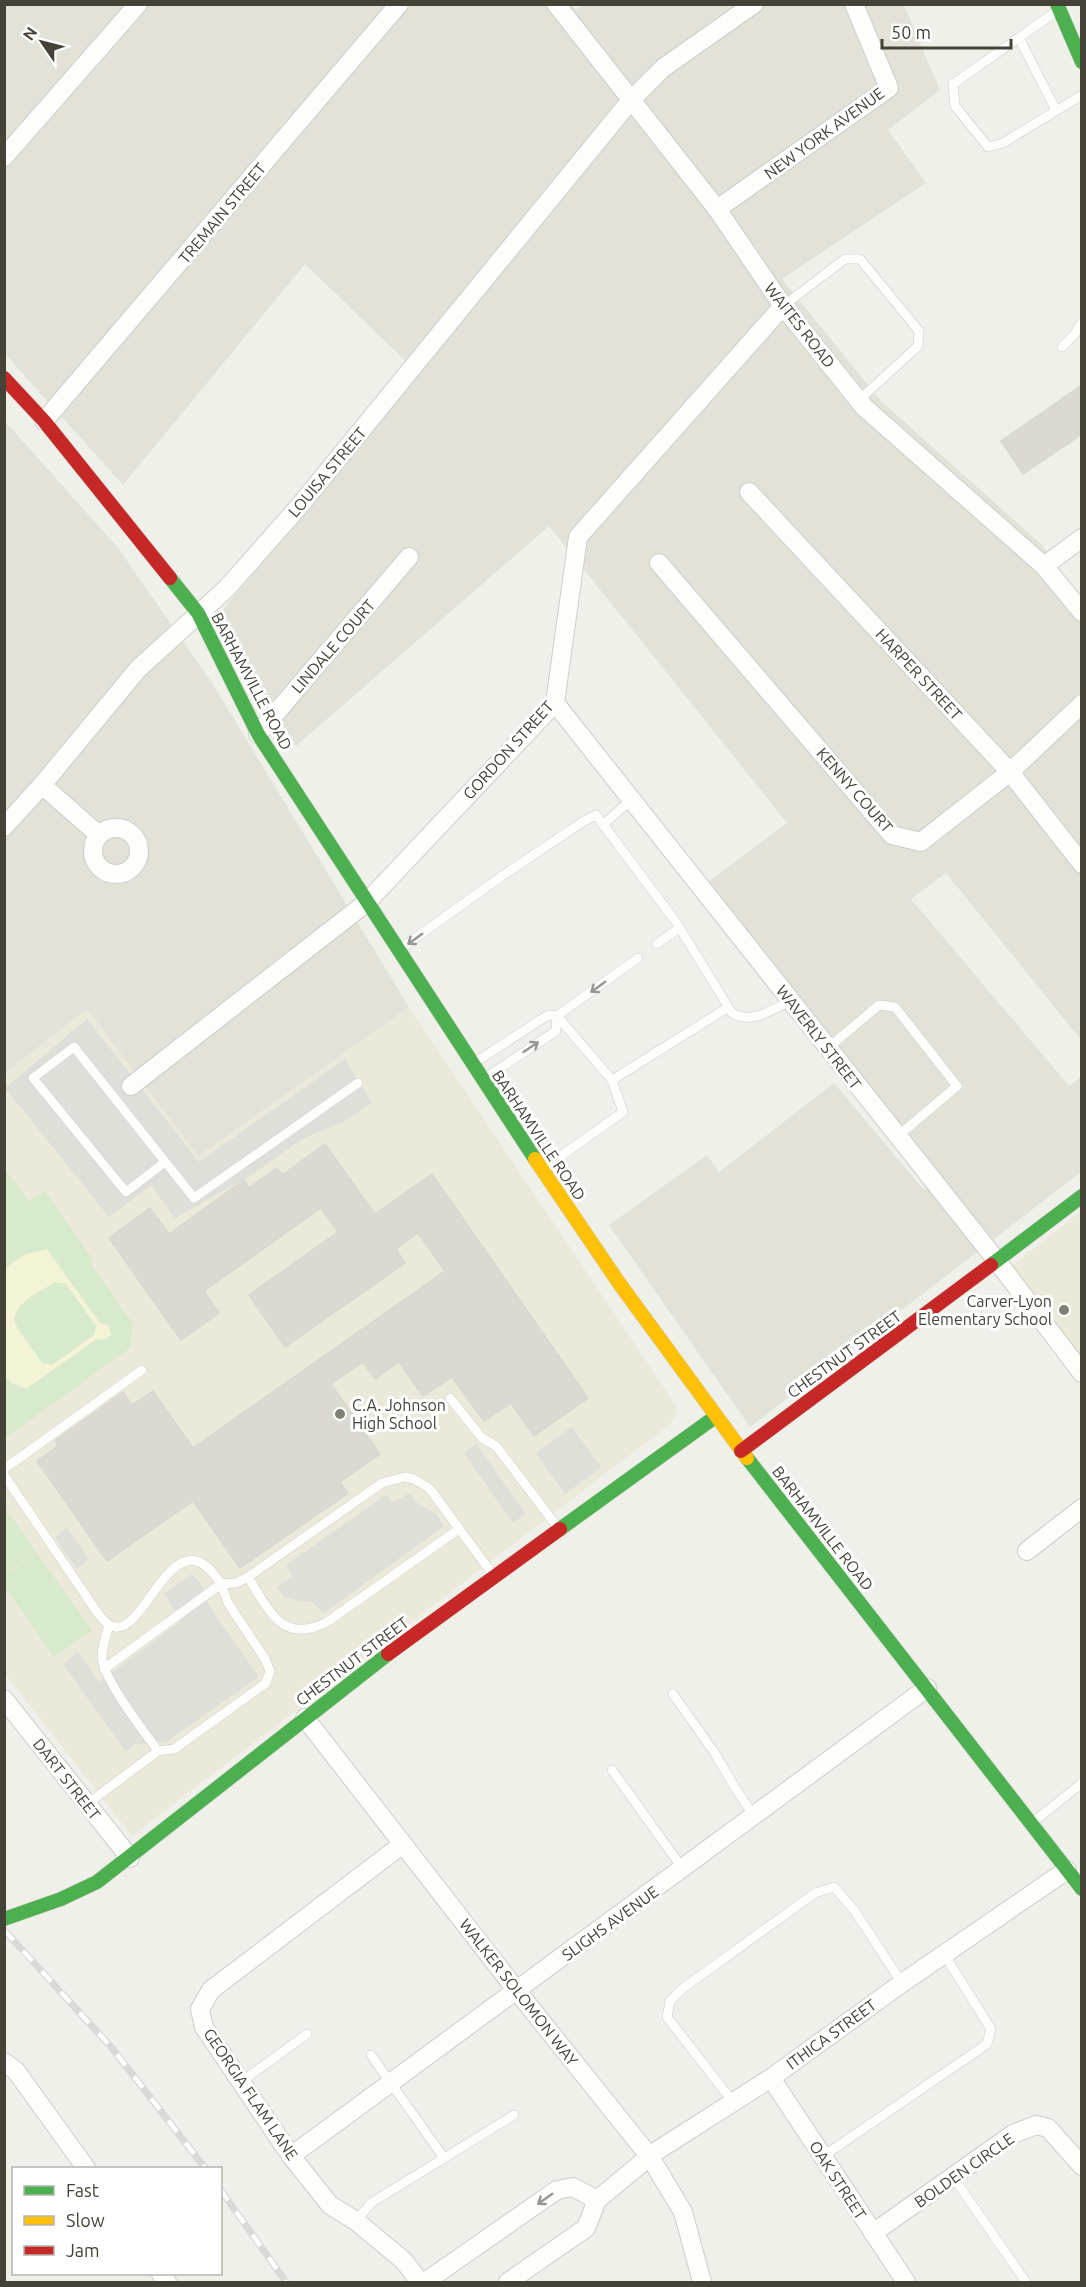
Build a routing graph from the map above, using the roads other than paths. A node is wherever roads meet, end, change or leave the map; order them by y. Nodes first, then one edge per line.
1 (138, 4) edge
2 (399, 4) edge
3 (556, 4) edge
4 (754, 4) edge
5 (854, 4) edge
6 (1058, 7) edge
7 (1019, 38) junction
8 (1082, 62) edge
9 (1082, 95) edge
10 (631, 100) junction
11 (1056, 110) junction
12 (4, 157) edge
13 (717, 209) junction
14 (783, 306) junction
15 (1082, 322) edge
16 (1062, 347) dead end
17 (4, 378) edge
18 (860, 400) junction
19 (44, 421) junction
20 (749, 492) dead end
21 (1082, 538) edge
22 (409, 557) dead end
23 (659, 563) dead end
24 (1044, 566) junction
25 (1082, 612) edge
26 (198, 613) junction
27 (555, 703) junction
28 (1082, 704) edge
29 (258, 734) junction
30 (1010, 772) junction
31 (42, 785) junction
32 (632, 800) junction
33 (604, 824) junction
34 (4, 827) edge
35 (99, 835) dead end
36 (1082, 864) edge
37 (366, 903) junction
38 (679, 928) junction
39 (657, 944) dead end
40 (399, 951) junction
41 (638, 958) dead end
42 (790, 1001) junction
43 (727, 1008) junction
44 (558, 1016) junction
45 (828, 1048) junction
46 (472, 1065) junction
47 (483, 1080) junction
48 (612, 1080) junction
49 (357, 1083) dead end
50 (131, 1086) joint
51 (115, 1099) junction
52 (898, 1136) junction
53 (165, 1162) junction
54 (542, 1169) junction
55 (1082, 1196) edge
56 (997, 1261) junction
57 (142, 1370) dead end
58 (1082, 1373) edge
59 (450, 1398) dead end
60 (715, 1417) junction
61 (741, 1451) junction
62 (4, 1469) edge
63 (4, 1475) edge
64 (1082, 1508) edge
65 (459, 1529) junction
66 (559, 1529) junction
67 (1027, 1551) dead end
68 (494, 1576) junction
69 (248, 1577) junction
70 (221, 1584) junction
71 (109, 1625) junction
72 (104, 1669) junction
73 (927, 1688) junction
74 (673, 1694) dead end
75 (4, 1699) edge
76 (305, 1718) junction
77 (158, 1750) junction
78 (612, 1770) dead end
79 (1082, 1783) edge
80 (87, 1803) junction
81 (754, 1816) junction
82 (1031, 1824) junction
83 (404, 1844) junction
84 (130, 1858) junction
85 (683, 1869) junction
86 (1067, 1870) junction
87 (1082, 1889) edge
88 (4, 1919) edge
89 (944, 1954) junction
90 (902, 1983) junction
91 (517, 1991) junction
92 (307, 2034) dead end
93 (371, 2055) dead end
94 (4, 2062) edge
95 (771, 2078) junction
96 (241, 2082) junction
97 (390, 2084) junction
98 (733, 2102) junction
99 (514, 2115) dead end
100 (291, 2156) junction
101 (650, 2157) junction
102 (822, 2157) junction
103 (444, 2158) junction
104 (1082, 2166) edge
105 (85, 2167) edge
106 (953, 2177) junction
107 (597, 2200) junction
108 (356, 2221) junction
109 (873, 2233) junction
110 (420, 2283) edge
111 (425, 2283) edge
112 (508, 2283) edge
113 (702, 2283) edge
114 (906, 2283) edge
115 (1026, 2283) edge

1 - 12 street
2 - 19 street, TREMAIN STREET
3 - 10 street, WAITES ROAD
4 - 10 street
5 - 13 street, NEW YORK AVENUE
6 - 7 lane
6 - 8 street
7 - 11 lane
7 - 11 lane
9 - 11 lane
10 - 13 street, WAITES ROAD
10 - 26 street, LOUISA STREET
13 - 14 street, WAITES ROAD
14 - 18 street, WAITES ROAD
14 - 18 lane
14 - 27 street, GORDON STREET
15 - 16 lane
17 - 19 street, BARHAMVILLE ROAD
18 - 24 street, WAITES ROAD
19 - 26 street, BARHAMVILLE ROAD
20 - 30 street, HARPER STREET
21 - 24 street
22 - 29 street, LINDALE COURT
23 - 30 street, KENNY COURT
24 - 25 street, WAITES ROAD
26 - 29 street, BARHAMVILLE ROAD
26 - 31 street, LOUISA STREET
27 - 32 street, WAVERLY STREET
27 - 37 street, GORDON STREET
28 - 30 street, KENNY COURT
29 - 37 street, BARHAMVILLE ROAD
30 - 36 street, HARPER STREET
31 - 34 street, LOUISA STREET
31 - 35 street
32 - 33 lane
32 - 42 street, WAVERLY STREET
33 - 38 lane
33 -> 40 lane
37 - 40 street, BARHAMVILLE ROAD
37 - 50 street, GORDON STREET
38 - 39 lane
38 - 43 lane
40 - 46 street, BARHAMVILLE ROAD
41 -> 44 lane
42 - 43 lane
42 - 45 street, WAVERLY STREET
43 - 48 lane
44 - 46 lane
47 -> 44 lane
44 - 48 lane
45 - 52 street, WAVERLY STREET
45 - 52 lane
46 - 47 street, BARHAMVILLE ROAD
47 - 54 street, BARHAMVILLE ROAD
48 - 54 lane
49 - 53 lane
50 - 51 lane
51 - 53 lane
51 - 53 lane
52 - 56 street, WAVERLY STREET
54 - 60 street, BARHAMVILLE ROAD
55 - 56 street, CHESTNUT STREET
56 - 58 street, WAVERLY STREET
56 - 61 street, CHESTNUT STREET
57 - 62 lane
59 - 66 lane
60 - 61 street, BARHAMVILLE ROAD
60 - 66 street, CHESTNUT STREET
61 - 73 street, BARHAMVILLE ROAD
63 - 71 lane
64 - 67 street
65 - 68 lane
65 - 69 lane
65 - 69 lane
66 - 68 street, CHESTNUT STREET
68 - 76 street, CHESTNUT STREET
69 - 70 lane
70 - 71 lane
70 - 72 lane
70 - 77 lane
71 - 72 lane
72 - 77 lane
73 - 81 street, SLIGHS AVENUE
73 - 82 street, BARHAMVILLE ROAD
74 - 81 lane
75 - 80 street, DART STREET
76 - 83 street, WALKER SOLOMON WAY
76 - 84 street, CHESTNUT STREET
77 - 80 lane
78 - 85 lane
79 - 82 lane
80 - 84 street, DART STREET
81 - 85 street, SLIGHS AVENUE
82 - 86 street, BARHAMVILLE ROAD
83 - 91 street, WALKER SOLOMON WAY
83 - 96 street, GEORGIA FLAM LANE
84 - 88 street, CHESTNUT STREET
85 - 91 street, SLIGHS AVENUE
86 - 87 street, BARHAMVILLE ROAD
86 - 89 street, ITHICA STREET
89 - 90 street, ITHICA STREET
89 - 102 lane
90 - 95 street, ITHICA STREET
90 - 98 lane
91 - 97 street, SLIGHS AVENUE
91 - 101 street, WALKER SOLOMON WAY
92 - 96 lane
93 - 97 lane
94 - 105 street
95 - 98 street, ITHICA STREET
95 - 102 street, OAK STREET
96 - 100 street, GEORGIA FLAM LANE
97 - 100 street, SLIGHS AVENUE
97 - 103 lane
98 - 101 street, ITHICA STREET
99 - 103 lane
100 - 108 street, GEORGIA FLAM LANE
101 - 107 street, ITHICA STREET
101 - 113 street, WALKER SOLOMON WAY
102 - 109 street, OAK STREET
103 - 108 lane
104 - 106 street, BOLDEN CIRCLE
106 - 109 street, BOLDEN CIRCLE
106 - 115 lane
107 -> 111 street
107 - 112 street, ITHICA STREET
108 - 110 street, GEORGIA FLAM LANE
109 - 114 street, OAK STREET

